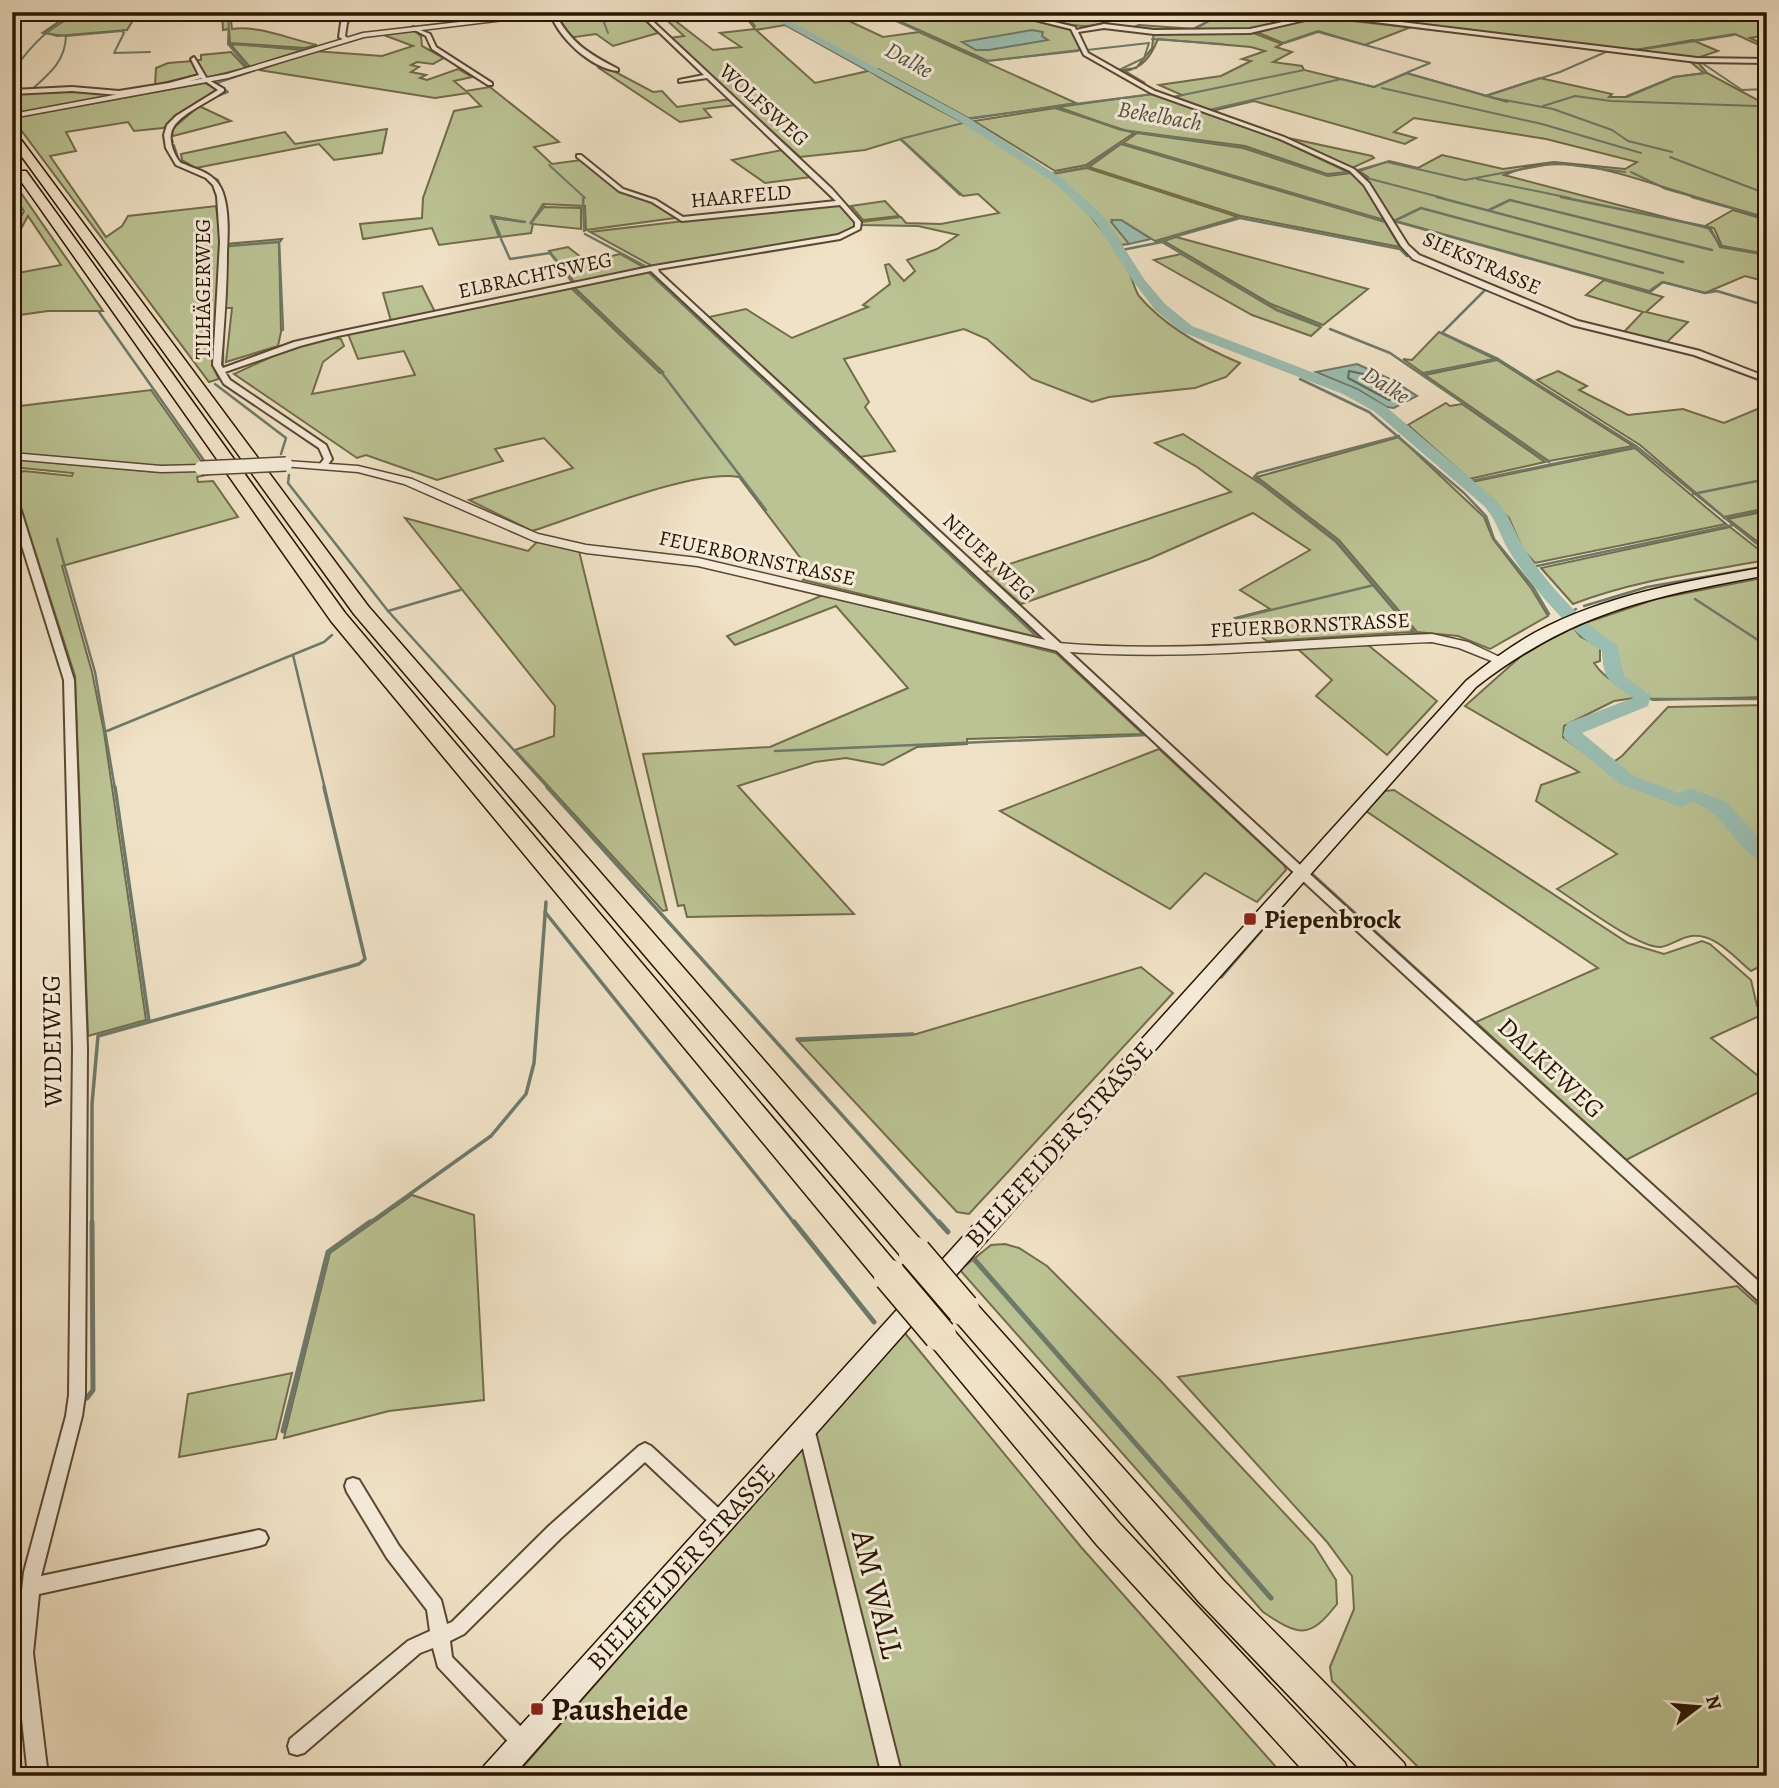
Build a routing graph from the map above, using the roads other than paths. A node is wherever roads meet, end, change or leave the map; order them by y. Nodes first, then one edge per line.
1 (352, 12) edge
2 (566, 12) edge
3 (640, 12) edge
4 (1005, 12) edge
5 (1304, 12) edge
6 (552, 13) edge
7 (1319, 15) junction
8 (415, 28) junction
9 (1077, 31) junction
10 (346, 39) junction
11 (194, 59) dead end
12 (1767, 61) edge
13 (616, 70) dead end
14 (707, 76) junction
15 (205, 78) junction
16 (681, 81) dead end
17 (490, 84) dead end
18 (12, 92) edge
19 (14, 122) edge
20 (579, 156) dead end
21 (12, 160) edge
22 (841, 203) junction
23 (858, 228) joint
24 (654, 268) junction
25 (220, 371) junction
26 (1767, 380) edge
27 (12, 456) edge
28 (324, 464) junction
29 (12, 498) edge
30 (1767, 571) edge
31 (1058, 647) junction
32 (1499, 660) junction
33 (1302, 872) junction
34 (1767, 1299) edge
35 (806, 1427) junction
36 (353, 1486) dead end
37 (721, 1522) junction
38 (259, 1538) dead end
39 (31, 1587) junction
40 (439, 1637) junction
41 (523, 1743) junction
42 (297, 1746) dead end
43 (38, 1776) edge
44 (494, 1776) edge
45 (892, 1776) edge
46 (1332, 1776) edge
47 (1391, 1776) edge

1 - 10 street
2 - 6 street
3 - 14 street, WOLFSWEG
4 - 9 street
5 - 7 street
6 - 8 street
6 - 13 street
7 - 9 street
7 - 12 street
8 - 10 street
8 - 17 street
9 - 26 street, SIEKSTRASSE
10 - 15 street
11 - 15 street
14 - 16 street
14 - 22 street, WOLFSWEG
15 - 18 street
15 - 19 street
15 - 25 street, TILHÄGERWEG
19 - 47 highway, bridge
20 - 22 street, HAARFELD
21 - 46 highway, bridge
22 - 23 street, WOLFSWEG
23 - 24 street, ELBRACHTSWEG
24 - 25 street, ELBRACHTSWEG
24 - 31 street, NEUER WEG
25 - 28 street, TILHÄGERWEG
27 - 28 street, FEUERBORNSTRASSE, bridge
28 - 31 street, FEUERBORNSTRASSE
29 - 39 street, WIDEIWEG
30 - 32 main road, BIELEFELDER STRASSE
31 - 32 street, FEUERBORNSTRASSE
31 - 33 street, NEUER WEG
32 - 33 main road, BIELEFELDER STRASSE
33 - 34 street, DALKEWEG
33 - 35 main road, BIELEFELDER STRASSE
35 - 37 main road, BIELEFELDER STRASSE
35 - 45 street, AM WALL
36 - 40 street
37 - 40 street
37 - 41 main road, BIELEFELDER STRASSE
38 - 39 street
39 - 43 street, WIDEIWEG
40 - 41 street
40 - 42 street
41 - 44 main road, BIELEFELDER STRASSE

